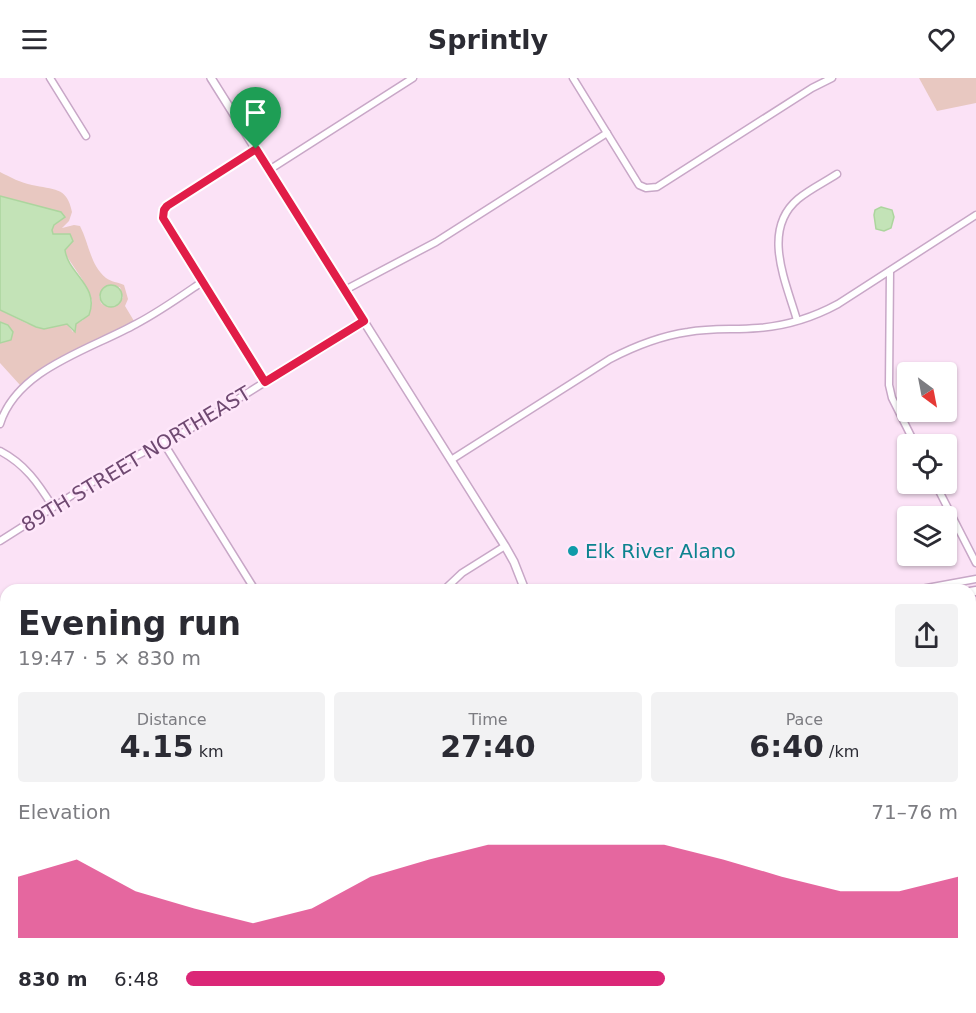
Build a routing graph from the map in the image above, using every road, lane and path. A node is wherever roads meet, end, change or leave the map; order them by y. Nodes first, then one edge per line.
1 (50, 78) edge
2 (211, 78) edge
3 (413, 78) edge
4 (573, 78) edge
5 (832, 78) edge
6 (607, 133) junction
7 (86, 136) dead end
8 (256, 149) junction
9 (269, 170) junction
10 (837, 174) dead end
11 (976, 215) edge
12 (890, 271) junction
13 (202, 282) junction
14 (345, 290) junction
15 (797, 320) junction
16 (364, 321) junction
17 (265, 382) junction
18 (0, 424) edge
19 (910, 434) edge
20 (163, 442) junction
21 (0, 451) edge
22 (451, 460) junction
23 (941, 494) edge
24 (53, 507) junction
25 (0, 541) edge
26 (505, 546) junction
27 (976, 563) edge
28 (976, 579) edge
29 (251, 584) edge
30 (450, 584) edge
31 (523, 584) edge
32 (949, 584) edge

1 - 7 street
2 - 8 street
3 - 9 street
4 - 6 street
5 - 6 street
6 - 14 street
8 - 9 street
8 - 13 street
9 - 14 street
10 - 15 street
11 - 12 street
12 - 15 street
12 - 19 street
13 - 17 street
13 - 18 street
14 - 16 street
15 - 22 street
16 - 17 street, 89TH STREET NORTHEAST
16 - 22 street
17 - 20 street, 89TH STREET NORTHEAST
20 - 24 street, 89TH STREET NORTHEAST
20 - 29 street
21 - 24 street
22 - 26 street
23 - 27 street
24 - 25 street, 89TH STREET NORTHEAST
26 - 30 street
26 - 31 street
28 - 32 street

